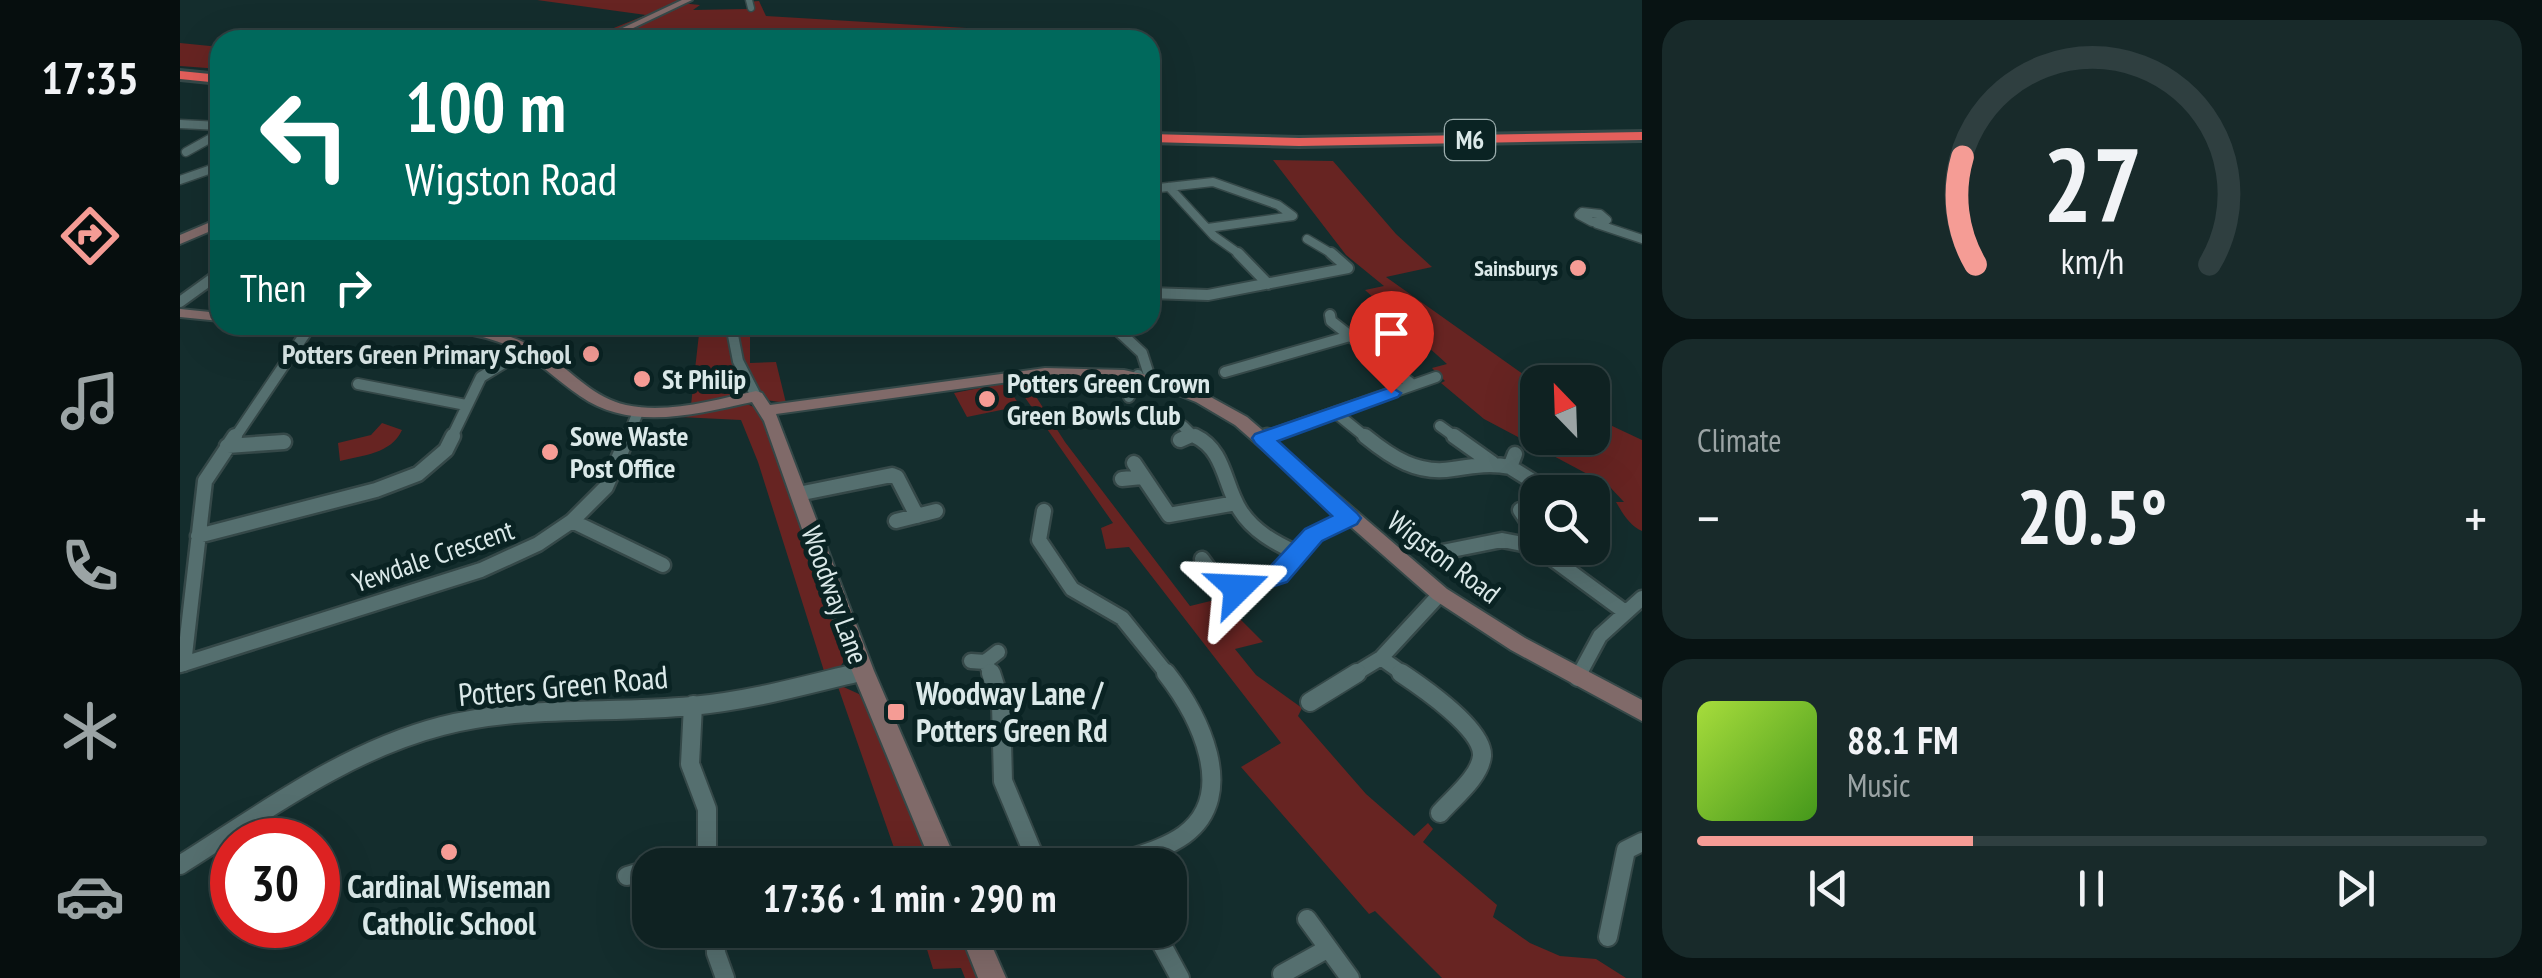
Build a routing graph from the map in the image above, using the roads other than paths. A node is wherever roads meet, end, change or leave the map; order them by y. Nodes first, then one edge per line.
1 (688, 0) edge
2 (623, 30) edge
3 (180, 72) edge
4 (210, 75) edge
5 (210, 121) edge
6 (180, 124) edge
7 (204, 124) junction
8 (210, 126) edge
9 (1642, 128) edge
10 (210, 136) edge
11 (1642, 140) edge
12 (1160, 142) edge
13 (1300, 146) junction
14 (186, 152) dead end
15 (1642, 152) edge
16 (210, 170) edge
17 (180, 180) edge
18 (1169, 187) junction
19 (1160, 188) edge
20 (210, 226) edge
21 (1208, 228) junction
22 (1638, 238) edge
23 (1307, 239) dead end
24 (180, 240) edge
25 (210, 280) edge
26 (1268, 284) junction
27 (1160, 293) edge
28 (180, 302) edge
29 (180, 313) edge
30 (210, 316) edge
31 (1326, 317) dead end
32 (304, 335) edge
33 (486, 335) edge
34 (733, 335) edge
35 (1123, 335) edge
36 (1350, 336) junction
37 (527, 349) junction
38 (1225, 372) dead end
39 (1144, 376) junction
40 (1436, 376) dead end
41 (358, 384) dead end
42 (1412, 385) junction
43 (1129, 397) dead end
44 (761, 404) junction
45 (466, 405) junction
46 (638, 412) junction
47 (1336, 413) junction
48 (1440, 426) dead end
49 (1185, 434) dead end
50 (1262, 438) junction
51 (284, 442) dead end
52 (227, 446) junction
53 (1134, 463) dead end
54 (1492, 463) junction
55 (1530, 475) edge
56 (1142, 477) junction
57 (1122, 480) dead end
58 (798, 494) junction
59 (1236, 503) junction
60 (936, 511) dead end
61 (1044, 511) dead end
62 (917, 516) junction
63 (1349, 518) junction
64 (572, 521) junction
65 (896, 521) dead end
66 (198, 536) junction
67 (1520, 540) edge
68 (1442, 552) dead end
69 (1297, 553) junction
70 (1202, 559) dead end
71 (664, 565) dead end
72 (1562, 565) edge
73 (1440, 594) junction
74 (1642, 598) edge
75 (1625, 612) junction
76 (985, 658) dead end
77 (1380, 658) junction
78 (182, 664) edge
79 (863, 671) junction
80 (1578, 677) junction
81 (1310, 702) dead end
82 (693, 706) junction
83 (1642, 711) edge
84 (1440, 812) dead end
85 (1642, 842) edge
86 (706, 848) edge
87 (938, 848) edge
88 (1031, 848) edge
89 (1156, 848) edge
90 (180, 866) edge
91 (632, 874) edge
92 (626, 876) dead end
93 (1307, 919) dead end
94 (1608, 938) dead end
95 (716, 948) edge
96 (980, 948) edge
97 (1164, 948) edge
98 (1327, 949) junction
99 (1282, 974) dead end
100 (726, 978) edge
101 (992, 978) edge
102 (1180, 978) edge
103 (1350, 978) edge

1 - 2 street
3 - 4 highway
5 - 7 street
6 - 7 street
7 - 8 street
9 - 13 highway
10 - 14 street
11 - 13 highway, M6
12 - 13 highway, M6
13 - 15 highway
16 - 17 street
18 - 19 street
18 - 21 street
18 - 21 street
20 - 24 street
21 - 26 street
22 - 22 street
23 - 26 street
25 - 28 street
26 - 27 street
29 - 30 street
31 - 36 street
32 - 52 street
33 - 37 street
34 - 44 street, Woodway Lane
35 - 39 street
36 - 38 street
36 - 42 street
37 - 45 street
37 - 46 street
39 - 43 street
39 - 44 street, Wigston Road
39 - 50 street, Wigston Road
40 - 42 street
41 - 45 street
42 - 47 street
44 - 46 street, Wigston Road
44 - 58 street, Woodway Lane
45 - 66 street
46 - 64 street, Yewdale Crescent
47 - 50 street
47 - 54 street
48 - 54 street
49 - 59 street
50 - 63 street, Wigston Road
51 - 52 street
52 - 66 street
53 - 56 street
54 - 55 street
56 - 57 street
56 - 59 street
58 - 62 street
58 - 79 street, Woodway Lane
59 - 69 street
60 - 62 street
61 - 89 street
62 - 65 street
63 - 69 street
63 - 73 street, Wigston Road
64 - 71 street
64 - 78 street, Yewdale Crescent
66 - 78 street
67 - 68 street
69 - 70 street
72 - 75 street
73 - 77 street
73 - 80 street, Wigston Road
74 - 75 street
75 - 80 street
76 - 88 street
77 - 81 street
77 - 84 street
79 - 82 street, Potters Green Road
79 - 87 street, Woodway Lane
80 - 83 street, Wigston Road
82 - 86 street
82 - 90 street, Potters Green Road
85 - 94 street
91 - 92 street
93 - 98 street
95 - 100 street
96 - 101 street
97 - 102 street
98 - 99 street
98 - 103 street

